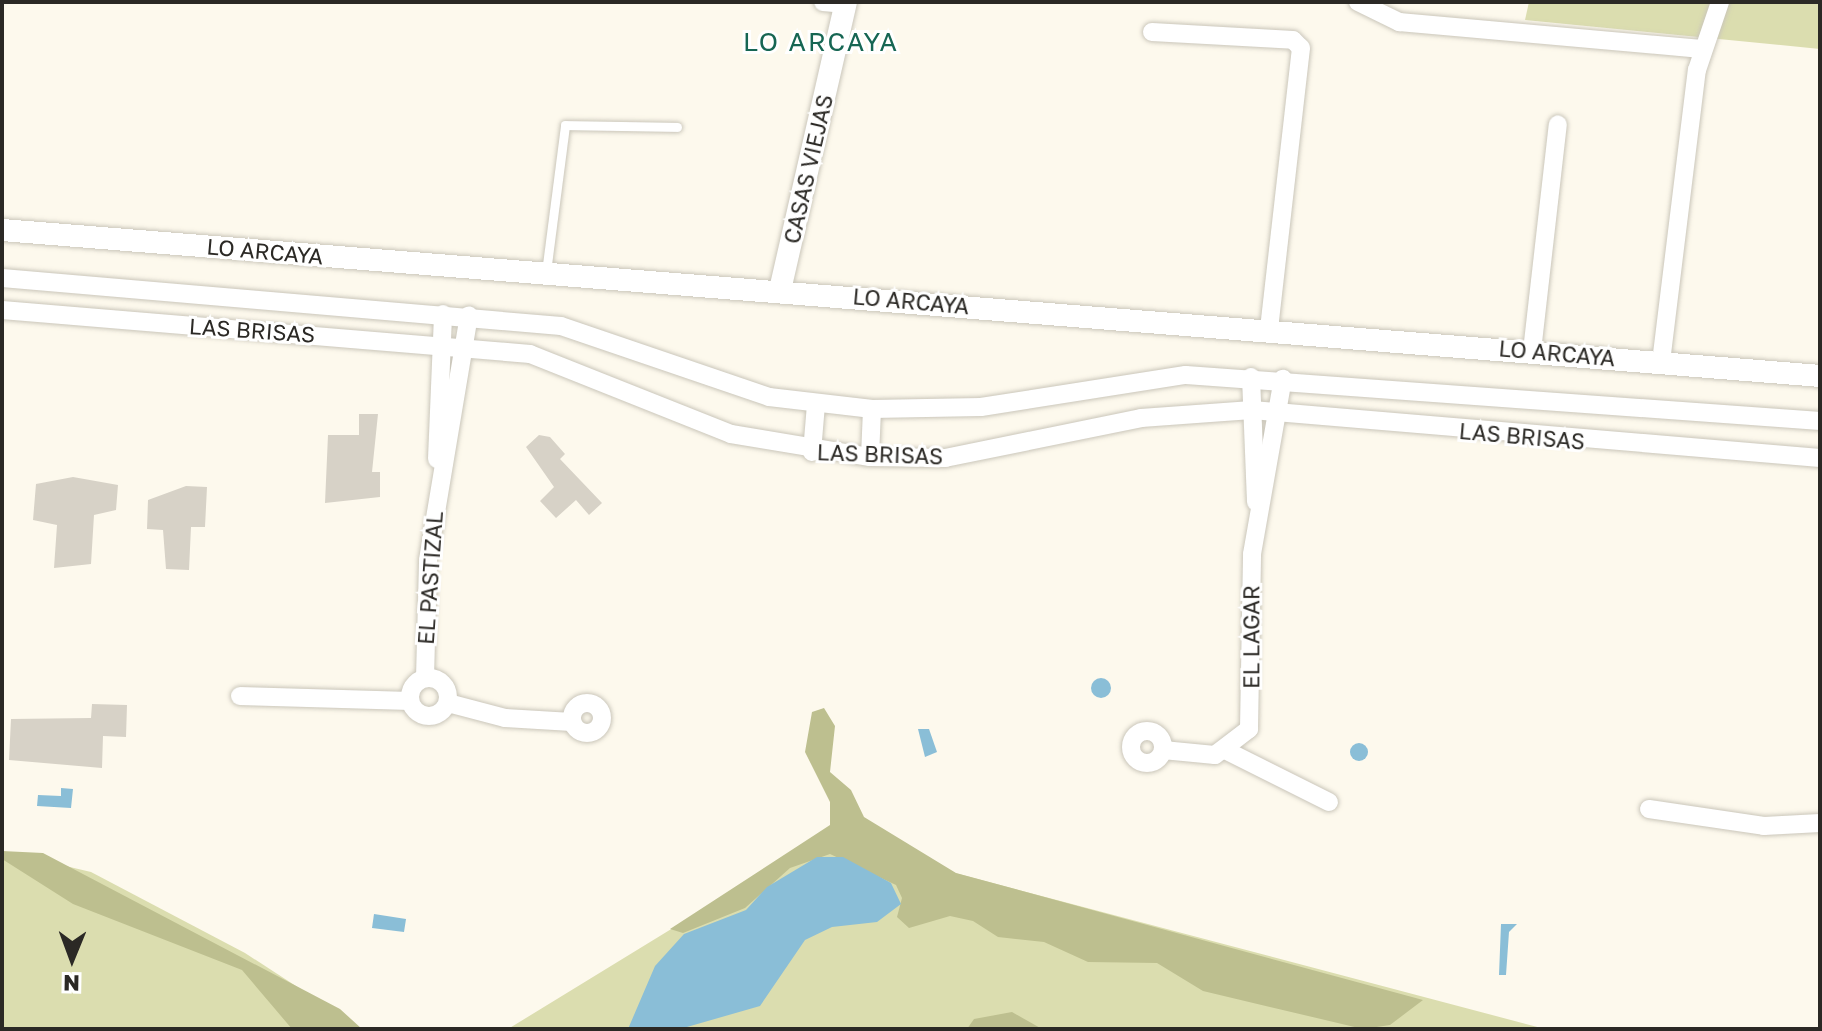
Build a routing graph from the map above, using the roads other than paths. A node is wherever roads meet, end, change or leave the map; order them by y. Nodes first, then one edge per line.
1 (823, 2) edge
2 (1358, 2) edge
3 (1720, 2) edge
4 (846, 3) edge
5 (1152, 32) dead end
6 (1702, 49) junction
7 (1558, 124) dead end
8 (677, 127) dead end
9 (2, 230) edge
10 (546, 274) junction
11 (2, 278) edge
12 (780, 290) junction
13 (2, 310) edge
14 (443, 314) junction
15 (469, 315) junction
16 (1269, 330) junction
17 (438, 344) junction
18 (466, 346) junction
19 (1532, 351) junction
20 (1661, 362) junction
21 (1820, 376) edge
22 (1251, 377) junction
23 (1283, 379) junction
24 (816, 404) junction
25 (872, 409) junction
26 (1252, 410) junction
27 (1280, 414) junction
28 (1820, 421) edge
29 (812, 452) junction
30 (870, 457) junction
31 (1820, 458) edge
32 (438, 478) junction
33 (1257, 513) junction
34 (425, 678) junction
35 (240, 696) dead end
36 (410, 701) junction
37 (448, 703) junction
38 (572, 722) dead end
39 (1163, 750) dead end
40 (1227, 751) junction
41 (1329, 802) dead end
42 (1649, 809) dead end
43 (1820, 823) edge

1 - 4 street
2 - 6 street
3 - 6 street
4 - 12 street, CASAS VIEJAS
5 - 16 street
6 - 20 street
7 - 19 street
8 - 10 lane
9 - 10 street, LO ARCAYA
10 - 12 street, LO ARCAYA
11 - 14 street, LAS BRISAS
12 - 16 street, LO ARCAYA
13 - 17 street, LAS BRISAS
14 - 15 street, LAS BRISAS
14 - 17 street
15 - 18 street
15 - 24 street, LAS BRISAS
16 - 19 street, LO ARCAYA
17 - 18 street, LAS BRISAS
17 - 32 street
18 - 29 street, LAS BRISAS
18 - 32 street
19 - 20 street, LO ARCAYA
20 - 21 street, LO ARCAYA
22 - 23 street, LAS BRISAS
22 - 25 street, LAS BRISAS
22 - 26 street
23 - 27 street
23 - 28 street, LAS BRISAS
24 - 25 street, LAS BRISAS
24 - 29 street
25 - 30 street
26 - 27 street, LAS BRISAS
26 - 30 street, LAS BRISAS
26 - 33 street
27 - 31 street, LAS BRISAS
27 - 33 street
29 - 30 street, LAS BRISAS
32 - 34 street, EL PASTIZAL
33 - 40 street, EL LAGAR
34 - 36 street
34 - 37 street
35 - 36 street
36 - 37 street
37 - 38 street
39 - 40 street
40 - 41 street
42 - 43 street

